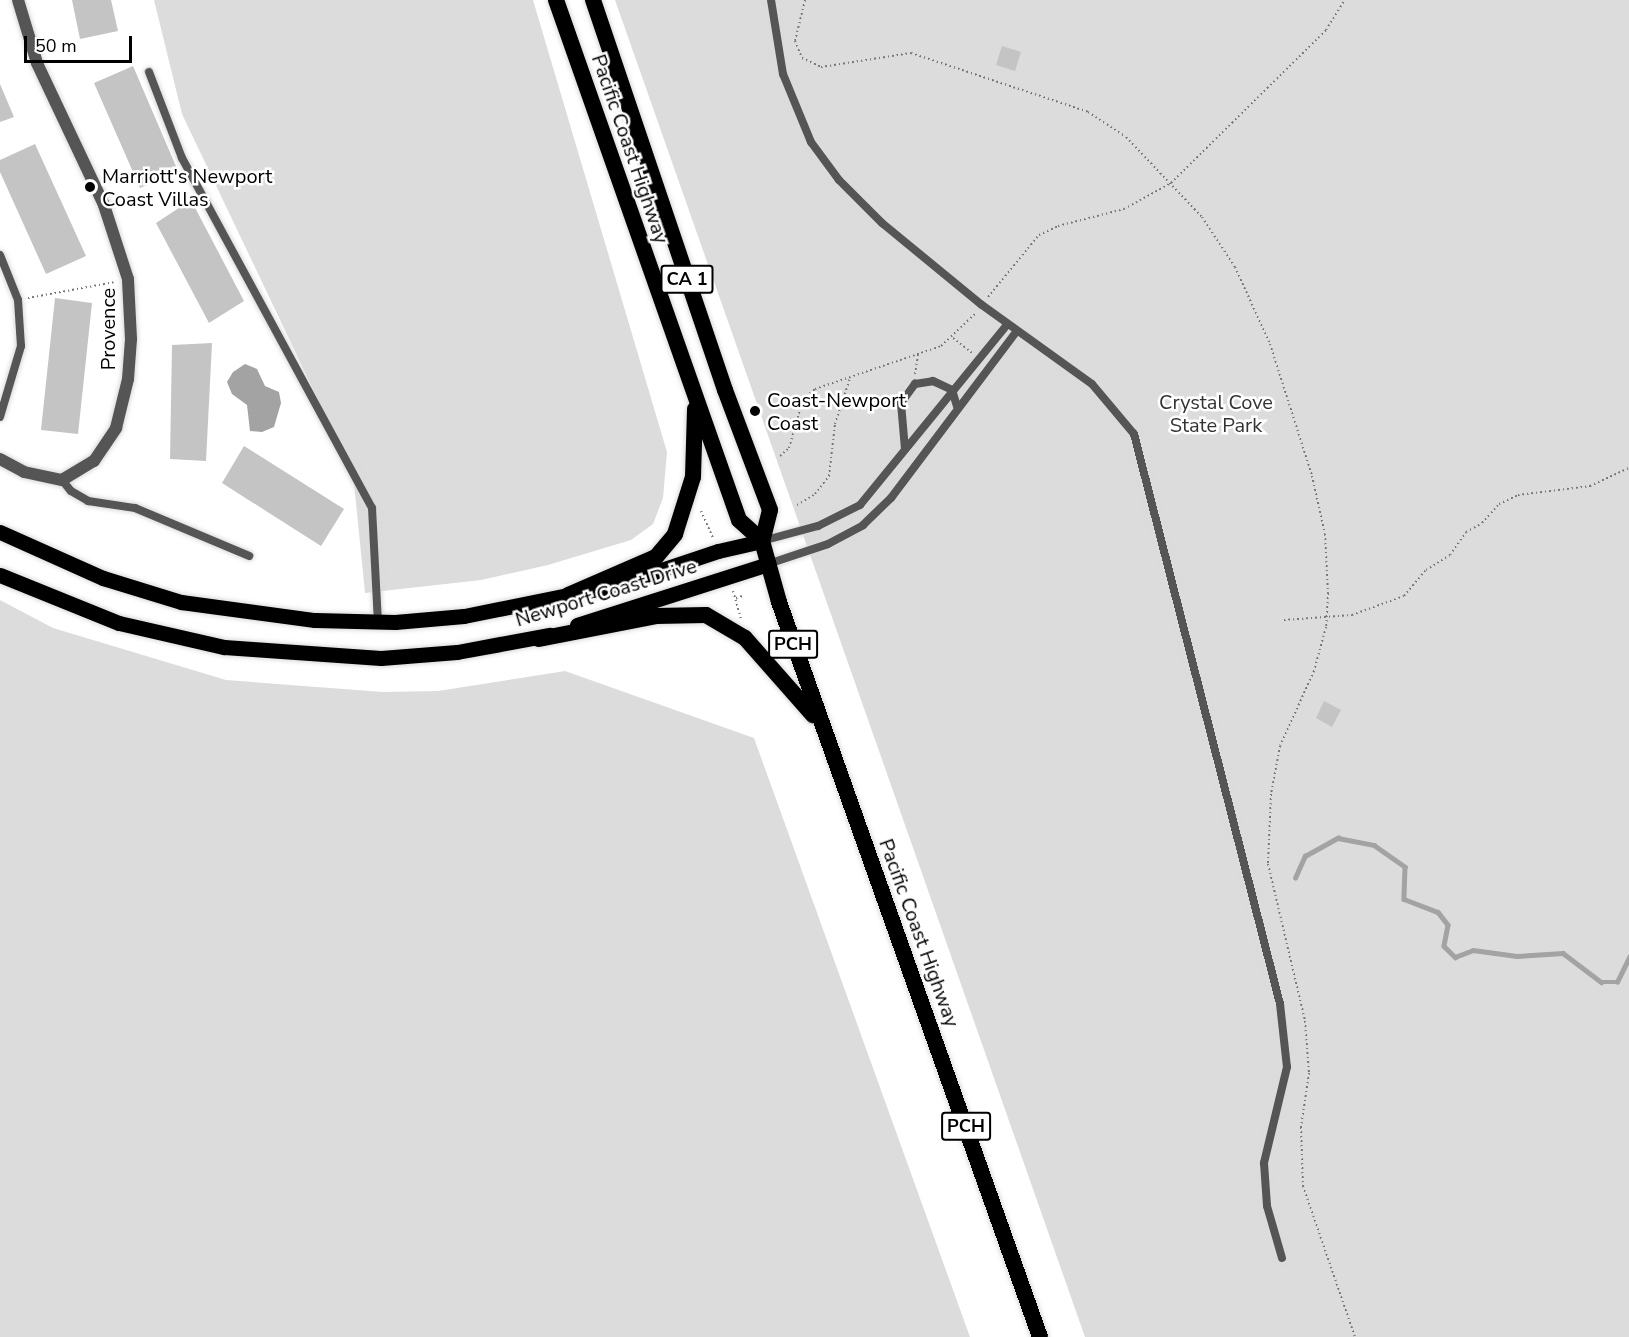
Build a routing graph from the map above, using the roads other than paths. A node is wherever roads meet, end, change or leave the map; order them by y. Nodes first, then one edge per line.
1 (18, 0) edge
2 (556, 0) edge
3 (592, 0) edge
4 (771, 0) edge
5 (149, 72) dead end
6 (0, 255) edge
7 (1007, 325) junction
8 (1016, 332) junction
9 (952, 390) junction
10 (695, 396) junction
11 (957, 406) junction
12 (0, 417) edge
13 (905, 449) junction
14 (0, 459) edge
15 (62, 480) junction
16 (0, 532) edge
17 (762, 541) junction
18 (249, 556) dead end
19 (768, 564) junction
20 (0, 575) edge
21 (568, 595) junction
22 (378, 622) junction
23 (539, 639) junction
24 (820, 723) junction
25 (1282, 1258) dead end
26 (1041, 1337) edge

1 - 15 street, Provence
2 - 10 highway, Pacific Coast Highway / CA 1
3 - 17 highway, Pacific Coast Highway / CA 1
4 - 7 lane
5 - 22 lane
6 - 12 lane
7 - 8 lane
7 - 9 lane
8 - 11 lane
8 - 25 lane
9 - 11 lane
9 - 13 lane
9 - 13 lane
10 - 17 highway, Pacific Coast Highway / CA 1
10 - 21 highway
11 - 19 lane
13 - 17 lane
14 - 15 street
15 - 18 lane
16 - 22 main road, Newport Coast Drive
17 - 19 highway, Pacific Coast Highway / CA 1
17 - 21 main road, Newport Coast Drive
19 - 23 main road, Newport Coast Drive
19 - 24 highway, Pacific Coast Highway / PCH
20 - 23 main road, Newport Coast Drive
21 - 22 main road, Newport Coast Drive
23 - 24 highway
24 - 26 highway, Pacific Coast Highway / PCH

